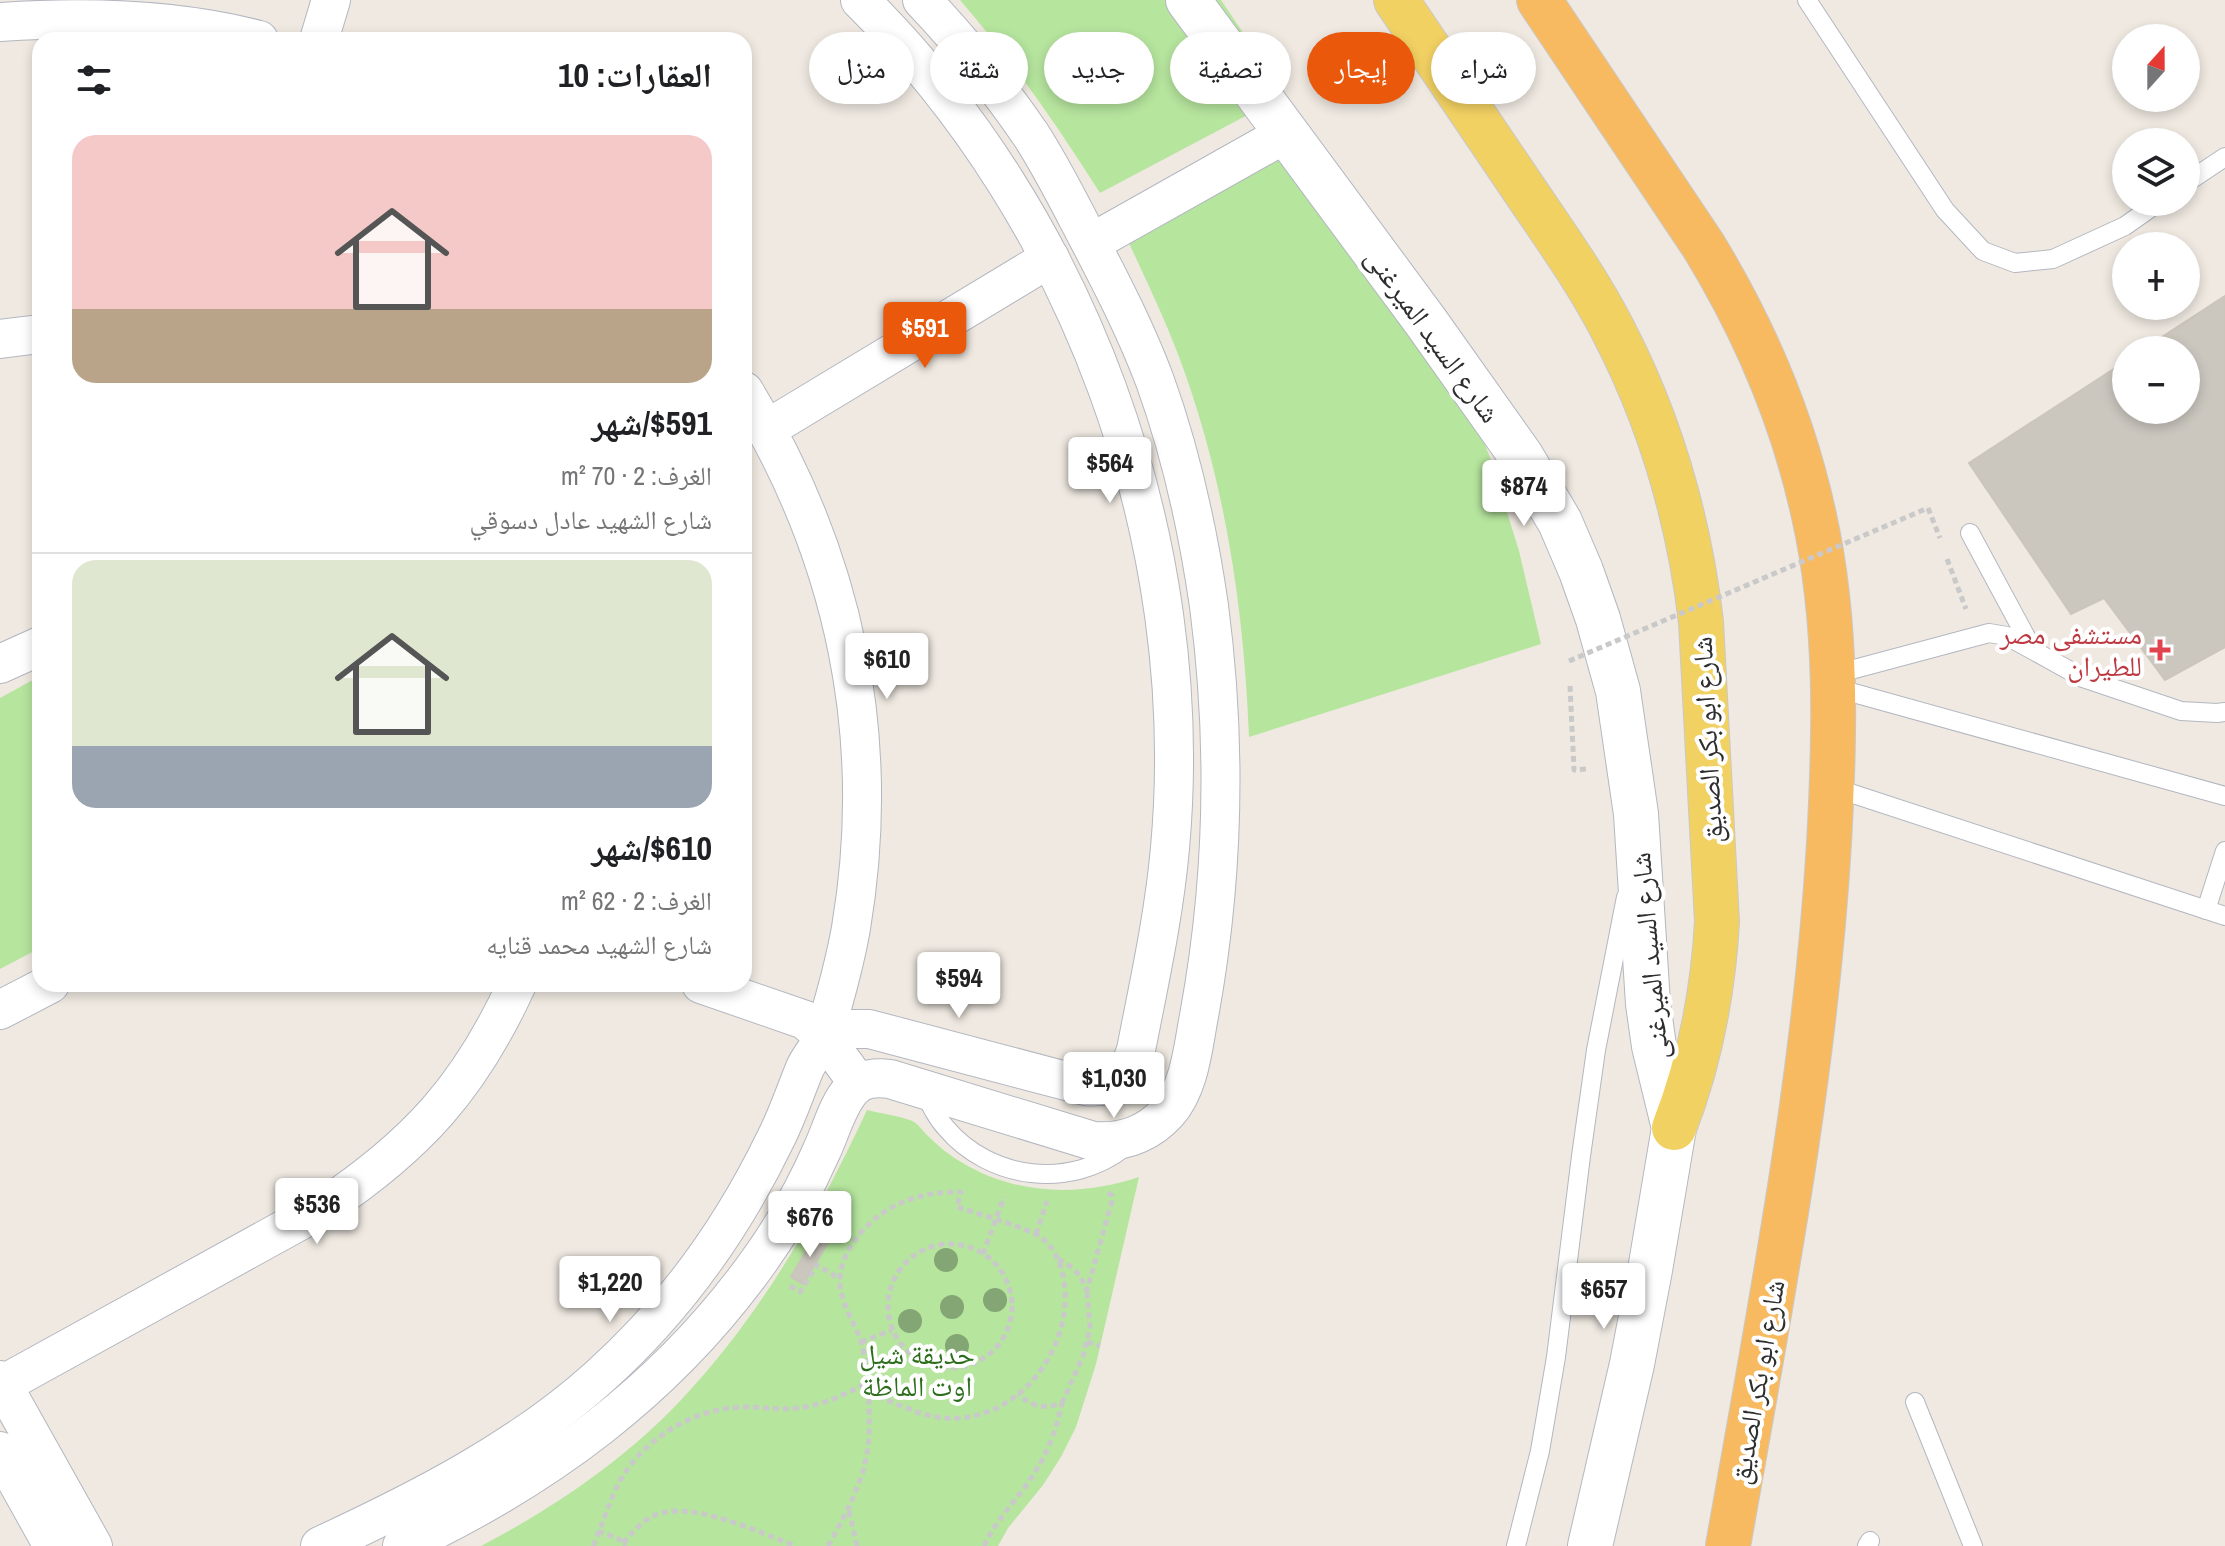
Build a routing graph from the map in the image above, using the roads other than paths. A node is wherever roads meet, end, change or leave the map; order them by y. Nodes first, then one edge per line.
1 (331, 0) edge
2 (860, 0) edge
3 (922, 0) edge
4 (1188, 0) edge
5 (1396, 0) edge
6 (1539, 0) edge
7 (1807, 0) edge
8 (0, 22) edge
9 (216, 32) edge
10 (321, 32) edge
11 (1285, 134) junction
12 (2225, 157) edge
13 (2200, 174) edge
14 (2139, 216) edge
15 (1091, 243) junction
16 (1050, 258) junction
17 (32, 335) edge
18 (0, 339) edge
19 (752, 404) edge
20 (767, 429) junction
21 (1970, 533) dead end
22 (32, 650) edge
23 (2033, 650) junction
24 (0, 664) edge
25 (1832, 681) junction
26 (2225, 712) edge
27 (1832, 787) junction
28 (2225, 796) edge
29 (1638, 839) junction
30 (2225, 851) edge
31 (2206, 910) junction
32 (2225, 916) edge
33 (35, 992) edge
34 (513, 992) edge
35 (724, 992) edge
36 (0, 1010) edge
37 (824, 1037) junction
38 (1121, 1078) junction
39 (858, 1083) junction
40 (923, 1088) junction
41 (1674, 1128) junction
42 (1148, 1129) junction
43 (1, 1383) edge
44 (1915, 1402) dead end
45 (0, 1451) edge
46 (53, 1546) edge
47 (93, 1546) edge
48 (320, 1546) edge
49 (402, 1546) edge
50 (1516, 1546) edge
51 (1590, 1546) edge
52 (1728, 1546) edge
53 (1973, 1546) edge

1 - 10 street
2 - 16 street
3 - 15 street
4 - 11 main road, شارع السيد الميرغنى
5 - 41 main road, شارع ابو بكر الصديق
6 - 25 highway, شارع ابو بكر الصديق
7 - 14 lane
8 - 9 street
11 - 15 street
11 - 29 main road, شارع السيد الميرغنى
12 - 13 lane
15 - 42 street
16 - 20 street
16 - 38 street
17 - 18 street
19 - 20 street
20 - 37 street
21 - 23 lane
22 - 24 street
23 - 25 lane
23 - 26 lane
25 - 27 highway, شارع ابو بكر الصديق
25 - 28 lane
27 - 31 lane
27 - 52 highway, شارع ابو بكر الصديق
29 - 41 main road, شارع السيد الميرغنى
29 - 50 lane
30 - 31 lane
31 - 32 lane
33 - 36 street
34 - 43 street
35 - 37 street
37 - 38 street
37 - 39 street
37 - 48 street
38 - 42 street
39 - 40 street
39 - 49 street
40 - 42 street
40 - 42 lane
41 - 51 main road, شارع ابو بكر الصديق
43 - 47 street
44 - 53 lane
45 - 46 street

